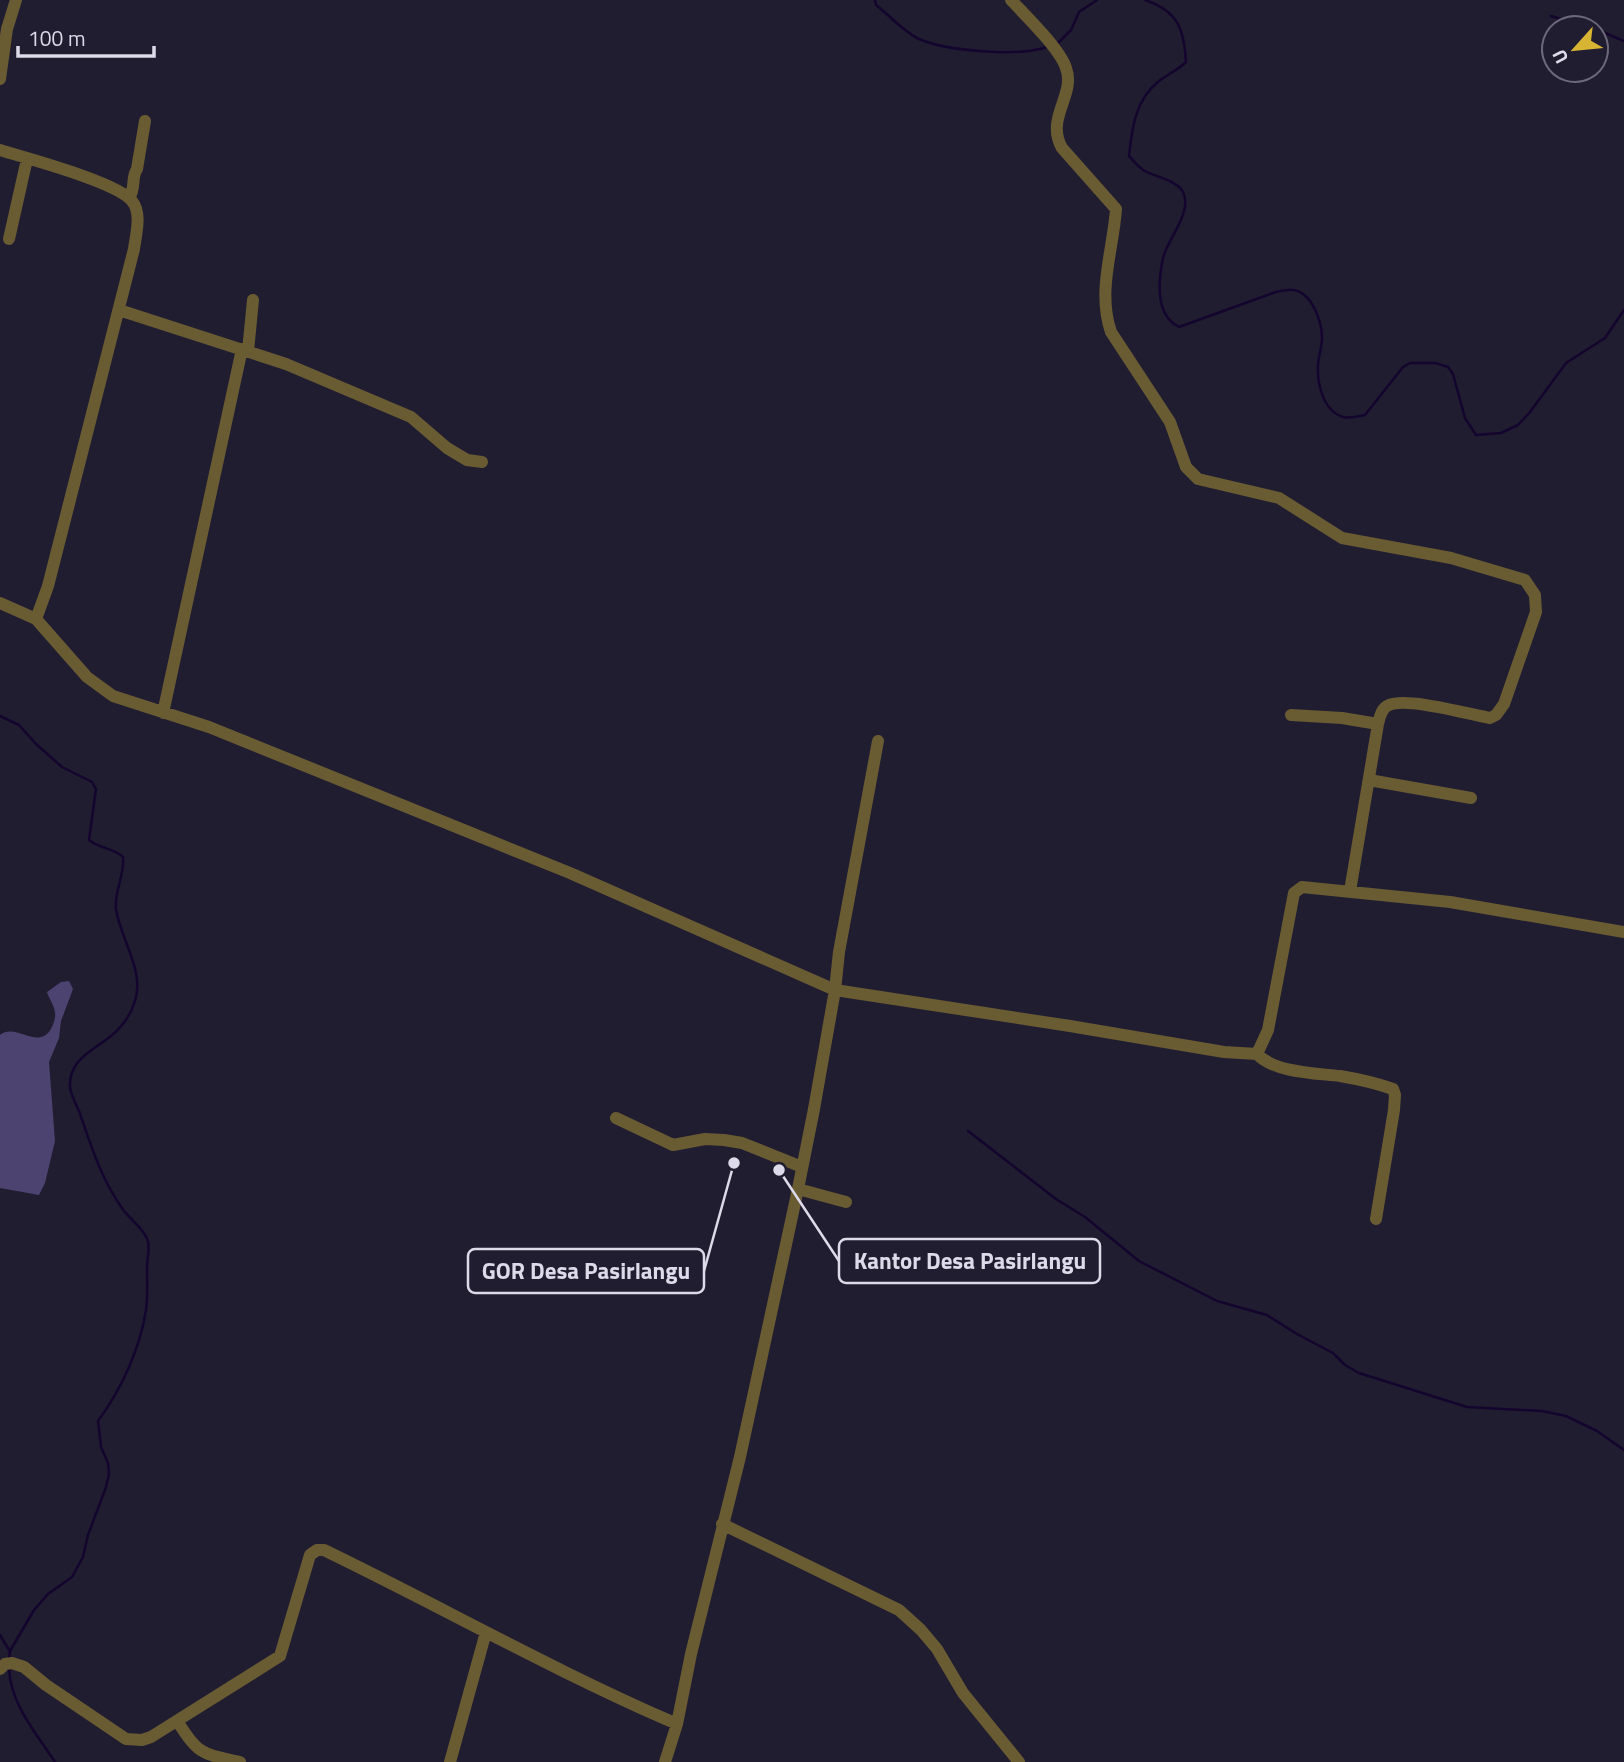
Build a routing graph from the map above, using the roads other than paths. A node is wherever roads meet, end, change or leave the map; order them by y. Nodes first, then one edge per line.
1 (16, 0) edge
2 (1011, 0) edge
3 (4, 27) edge
4 (0, 79) edge
5 (145, 121) dead end
6 (0, 150) edge
7 (27, 159) junction
8 (129, 198) junction
9 (9, 239) dead end
10 (254, 300) dead end
11 (119, 310) junction
12 (245, 350) junction
13 (482, 462) dead end
14 (0, 603) edge
15 (36, 619) junction
16 (163, 713) junction
17 (1292, 715) dead end
18 (1378, 724) junction
19 (877, 741) dead end
20 (1369, 780) junction
21 (1471, 798) dead end
22 (1350, 891) junction
23 (1624, 932) edge
24 (835, 990) junction
25 (1257, 1054) junction
26 (616, 1118) dead end
27 (802, 1167) junction
28 (797, 1189) junction
29 (846, 1202) dead end
30 (1376, 1219) dead end
31 (722, 1524) junction
32 (486, 1632) junction
33 (0, 1669) edge
34 (178, 1722) junction
35 (677, 1724) junction
36 (240, 1762) edge
37 (450, 1762) edge
38 (665, 1762) edge
39 (1019, 1762) edge

1 - 3 street
2 - 18 street
3 - 4 street
5 - 8 street
6 - 7 street
7 - 8 street
7 - 9 street
8 - 11 street
10 - 12 street
11 - 12 street
11 - 15 street
12 - 13 street
12 - 16 street
14 - 15 street
15 - 16 street
16 - 24 street
17 - 18 street
18 - 20 street
19 - 24 street
20 - 21 street
20 - 22 street
22 - 23 street
22 - 25 street
24 - 25 street
24 - 27 street
25 - 30 street
26 - 27 street
27 - 28 street
28 - 29 street
28 - 31 street
31 - 35 street
31 - 39 street
32 - 34 street
32 - 35 street
32 - 37 street
33 - 34 street
34 - 36 street
35 - 38 street

